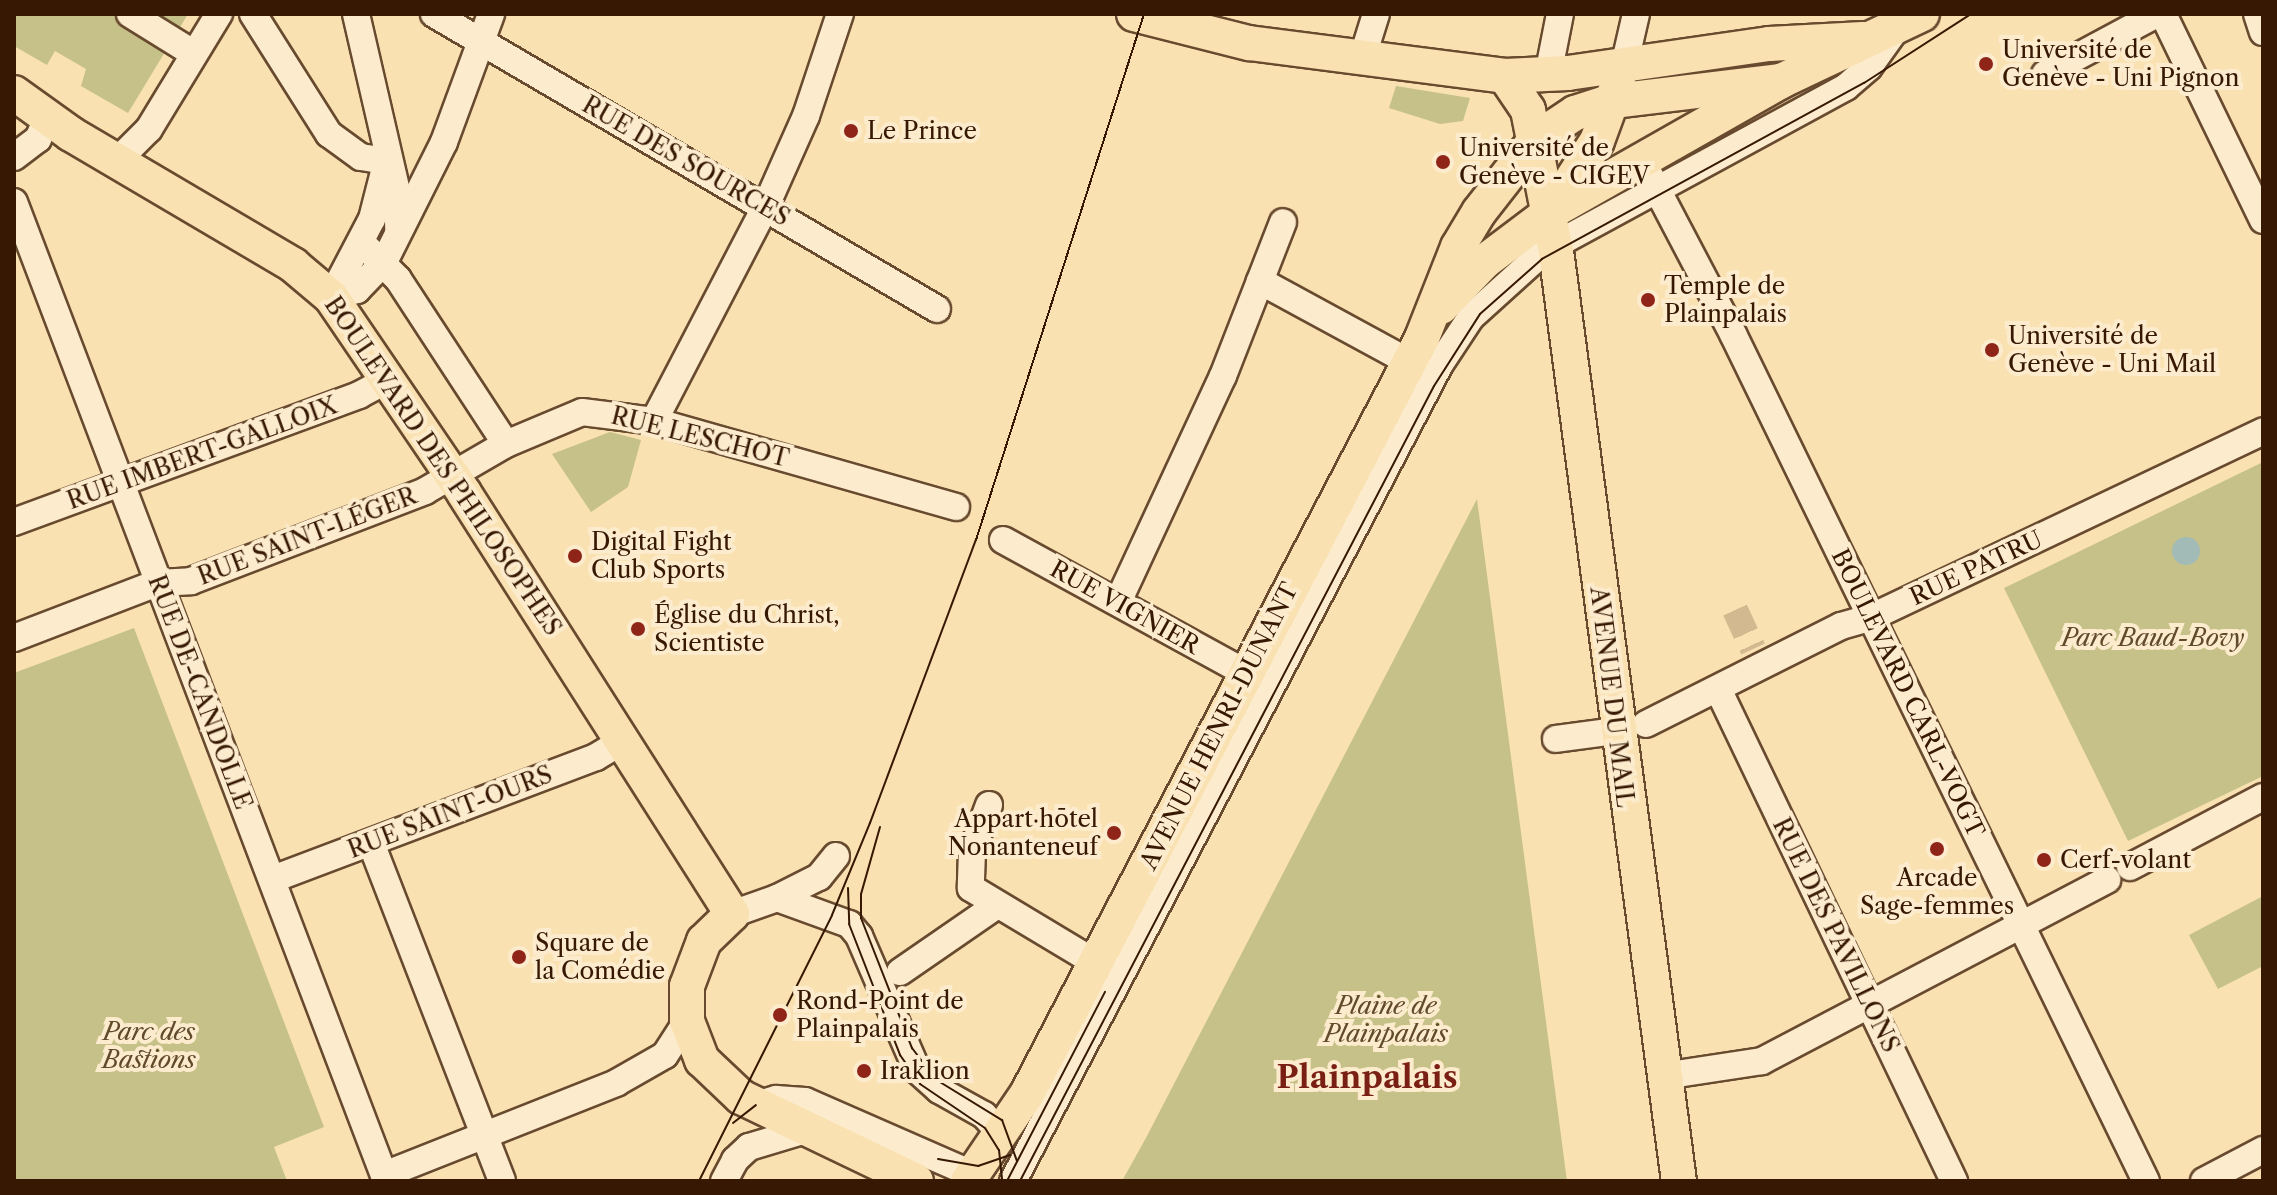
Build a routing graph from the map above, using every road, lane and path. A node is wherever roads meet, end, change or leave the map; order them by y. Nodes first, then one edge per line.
1 (130, 14) edge
2 (219, 14) edge
3 (253, 14) edge
4 (356, 14) edge
5 (491, 14) edge
6 (840, 14) edge
7 (1134, 14) edge
8 (1376, 14) edge
9 (1636, 14) edge
10 (2160, 14) edge
11 (2257, 14) edge
12 (437, 15) edge
13 (1907, 17) edge
14 (1558, 26) edge
15 (2263, 32) edge
16 (1863, 39) junction
17 (481, 42) junction
18 (193, 53) junction
19 (1362, 59) junction
20 (1625, 62) junction
21 (1558, 74) junction
22 (2045, 74) dead end
23 (1505, 76) junction
24 (1781, 81) junction
25 (14, 93) edge
26 (1656, 95) junction
27 (1604, 110) junction
28 (48, 117) junction
29 (1536, 139) junction
30 (14, 157) edge
31 (117, 161) junction
32 (387, 161) junction
33 (1656, 185) junction
34 (14, 202) edge
35 (765, 208) junction
36 (1474, 219) junction
37 (2263, 220) edge
38 (1283, 222) dead end
39 (1552, 229) junction
40 (398, 233) junction
41 (361, 242) junction
42 (384, 262) junction
43 (1260, 281) junction
44 (331, 297) junction
45 (937, 309) dead end
46 (1433, 317) junction
47 (1409, 362) junction
48 (389, 379) junction
49 (654, 421) junction
50 (2263, 431) edge
51 (506, 444) junction
52 (452, 475) junction
53 (121, 483) junction
54 (956, 507) dead end
55 (14, 521) edge
56 (1003, 540) dead end
57 (157, 583) junction
58 (1118, 602) junction
59 (1872, 617) junction
60 (14, 638) edge
61 (1246, 673) junction
62 (1718, 689) junction
63 (1631, 727) junction
64 (1556, 739) dead end
65 (624, 740) junction
66 (2263, 797) edge
67 (989, 805) dead end
68 (371, 843) junction
69 (836, 856) dead end
70 (273, 879) junction
71 (777, 898) junction
72 (997, 905) junction
73 (732, 914) junction
74 (2021, 924) junction
75 (1096, 963) junction
76 (900, 972) dead end
77 (1869, 1005) junction
78 (687, 1021) junction
79 (1664, 1076) junction
80 (756, 1105) junction
81 (806, 1130) junction
82 (1001, 1134) junction
83 (484, 1137) junction
84 (2263, 1150) edge
85 (385, 1178) edge
86 (970, 1178) edge
87 (502, 1181) edge
88 (724, 1181) edge
89 (916, 1181) edge
90 (1013, 1181) edge
91 (1679, 1181) edge
92 (1954, 1181) edge
93 (2146, 1181) edge
94 (2204, 1181) edge

1 - 18 street
2 - 18 street
3 - 32 street
4 - 32 street
5 - 17 street
6 - 35 street
7 - 19 main road
8 - 19 street
9 - 20 street
10 - 22 street
10 - 37 street
11 - 15 street
12 - 17 street, RUE DES SOURCES
13 - 16 main road
13 - 33 street
14 - 21 street
16 - 20 main road
16 - 24 main road
17 - 35 street, RUE DES SOURCES
17 - 40 street
18 - 31 street
19 - 23 main road
20 - 21 main road
20 - 27 main road
21 - 23 main road
21 - 27 main road
21 - 29 main road
23 - 29 main road
24 - 26 main road
24 - 33 main road
25 - 28 main road, BOULEVARD DES PHILOSOPHES
26 - 27 main road
26 - 33 main road
27 - 29 main road
27 - 33 main road
27 - 39 main road
28 - 30 street
28 - 31 main road, BOULEVARD DES PHILOSOPHES
29 - 36 main road, AVENUE HENRI-DUNANT
29 - 39 main road, AVENUE DU MAIL
31 - 44 main road, BOULEVARD DES PHILOSOPHES
32 - 40 street
32 - 41 street
33 - 39 main road
33 - 59 street, BOULEVARD CARL-VOGT
34 - 53 street, RUE DE-CANDOLLE
35 - 45 street, RUE DES SOURCES
35 - 49 street
36 - 39 main road
36 - 46 main road, AVENUE HENRI-DUNANT
38 - 43 street
39 - 46 main road, AVENUE HENRI-DUNANT
39 - 63 main road, AVENUE DU MAIL
39 - 90 street
40 - 42 street
41 - 42 street
41 - 44 street
42 - 44 street
42 - 51 street
43 - 47 street
43 - 58 street
44 - 48 main road, BOULEVARD DES PHILOSOPHES
46 - 47 main road, AVENUE HENRI-DUNANT
47 - 61 main road, AVENUE HENRI-DUNANT
48 - 52 main road, BOULEVARD DES PHILOSOPHES
48 - 53 street, RUE IMBERT-GALLOIX
49 - 51 street, RUE LESCHOT
49 - 54 street, RUE LESCHOT
50 - 59 street, RUE PATRU
51 - 52 street, RUE LESCHOT
52 - 57 street, RUE SAINT-LÉGER
52 - 65 main road, BOULEVARD DES PHILOSOPHES
53 - 55 street, RUE IMBERT-GALLOIX
53 - 57 street, RUE DE-CANDOLLE
56 - 58 street, RUE VIGNIER
57 - 60 street, RUE SAINT-LÉGER
57 - 70 street, RUE DE-CANDOLLE
58 - 61 street, RUE VIGNIER
59 - 62 street, RUE PATRU
59 - 74 street, BOULEVARD CARL-VOGT
61 - 75 main road, AVENUE HENRI-DUNANT
62 - 63 street, RUE PATRU
62 - 77 street, RUE DES PAVILLONS
63 - 64 street, RUE PATRU
63 - 79 main road, AVENUE DU MAIL
65 - 68 street, RUE SAINT-OURS
65 - 73 main road, BOULEVARD DES PHILOSOPHES
66 - 74 street
67 - 72 street
68 - 70 street, RUE SAINT-OURS
68 - 83 street
69 - 71 street
70 - 85 street, RUE DE-CANDOLLE
71 - 73 street
71 - 82 street
72 - 75 street
72 - 76 street
73 - 78 main road
74 - 77 street
74 - 93 street, BOULEVARD CARL-VOGT
75 - 82 main road, AVENUE HENRI-DUNANT
77 - 79 street
77 - 92 street, RUE DES PAVILLONS
78 - 80 main road
78 - 83 street
79 - 91 main road, AVENUE DU MAIL
80 - 81 main road
80 - 86 street
81 - 88 street
81 - 89 main road
82 - 86 main road, AVENUE HENRI-DUNANT
83 - 85 street
83 - 87 street
84 - 94 street

